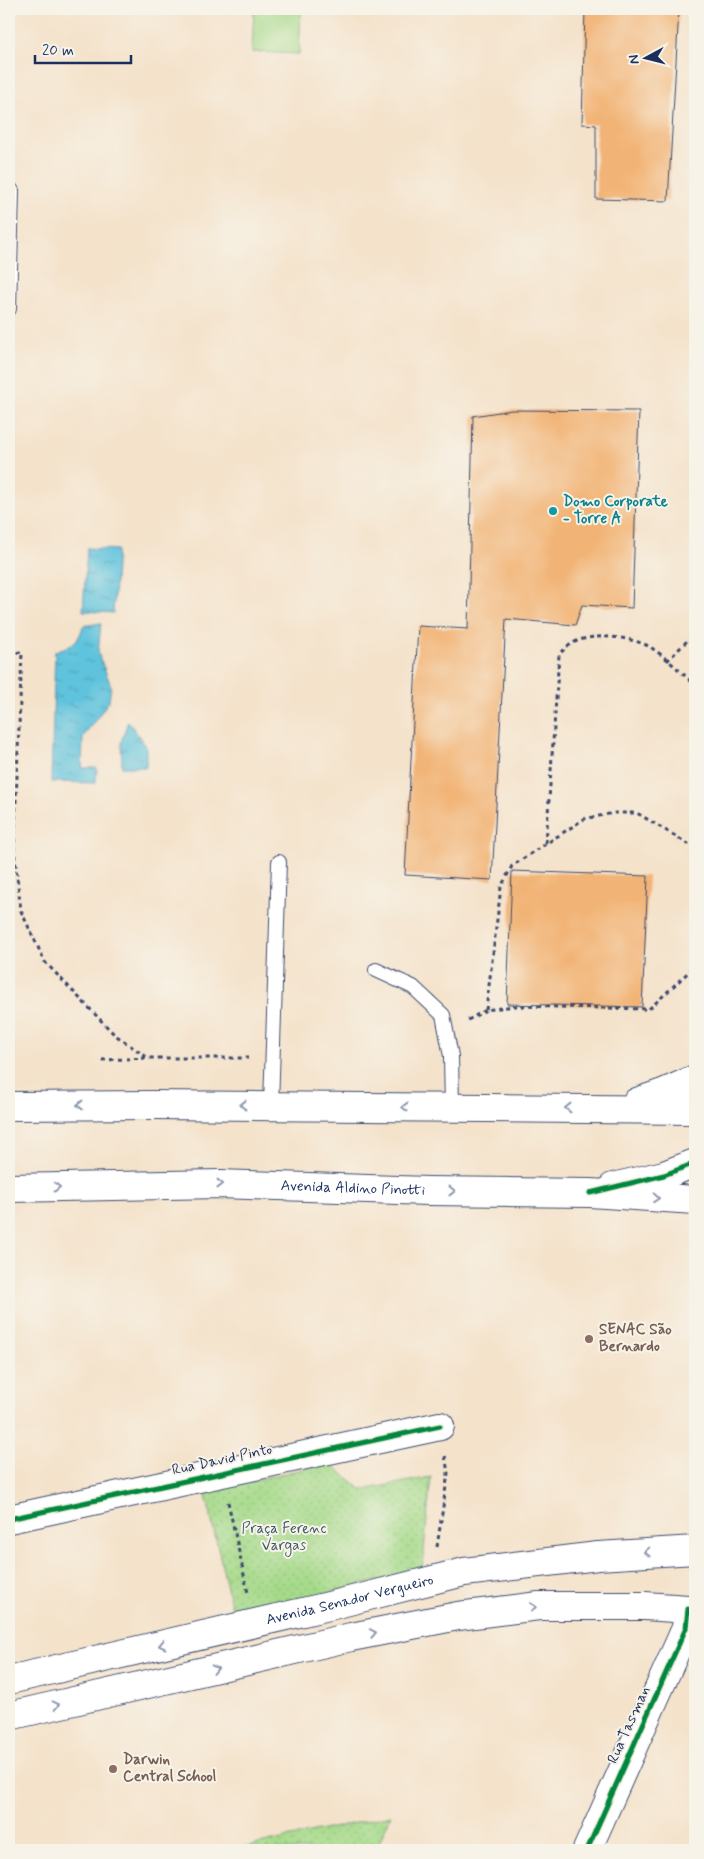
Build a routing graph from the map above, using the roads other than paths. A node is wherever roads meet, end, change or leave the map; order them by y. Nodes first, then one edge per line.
1 (9, 186) edge
2 (9, 309) edge
3 (279, 862) dead end
4 (376, 970) dead end
5 (695, 1079) edge
6 (9, 1106) edge
7 (271, 1106) junction
8 (452, 1107) junction
9 (616, 1108) junction
10 (695, 1110) edge
11 (695, 1163) edge
12 (9, 1188) edge
13 (590, 1193) junction
14 (695, 1200) edge
15 (440, 1426) dead end
16 (9, 1519) edge
17 (695, 1550) edge
18 (692, 1610) edge
19 (9, 1680) edge
20 (9, 1716) edge
21 (587, 1850) edge

1 - 2 lane
3 - 7 lane
4 - 8 lane
5 - 9 main road
7 -> 6 main road
8 -> 7 main road
9 -> 8 main road
9 - 10 main road
11 - 13 main road
12 -> 13 main road, Avenida Aldino Pinotti
13 -> 14 main road, Avenida Aldino Pinotti
15 - 16 main road, Rua David Pinto
17 -> 19 main road, Avenida Senador Vergueiro
20 -> 18 main road
18 - 21 main road, Rua Tasman

